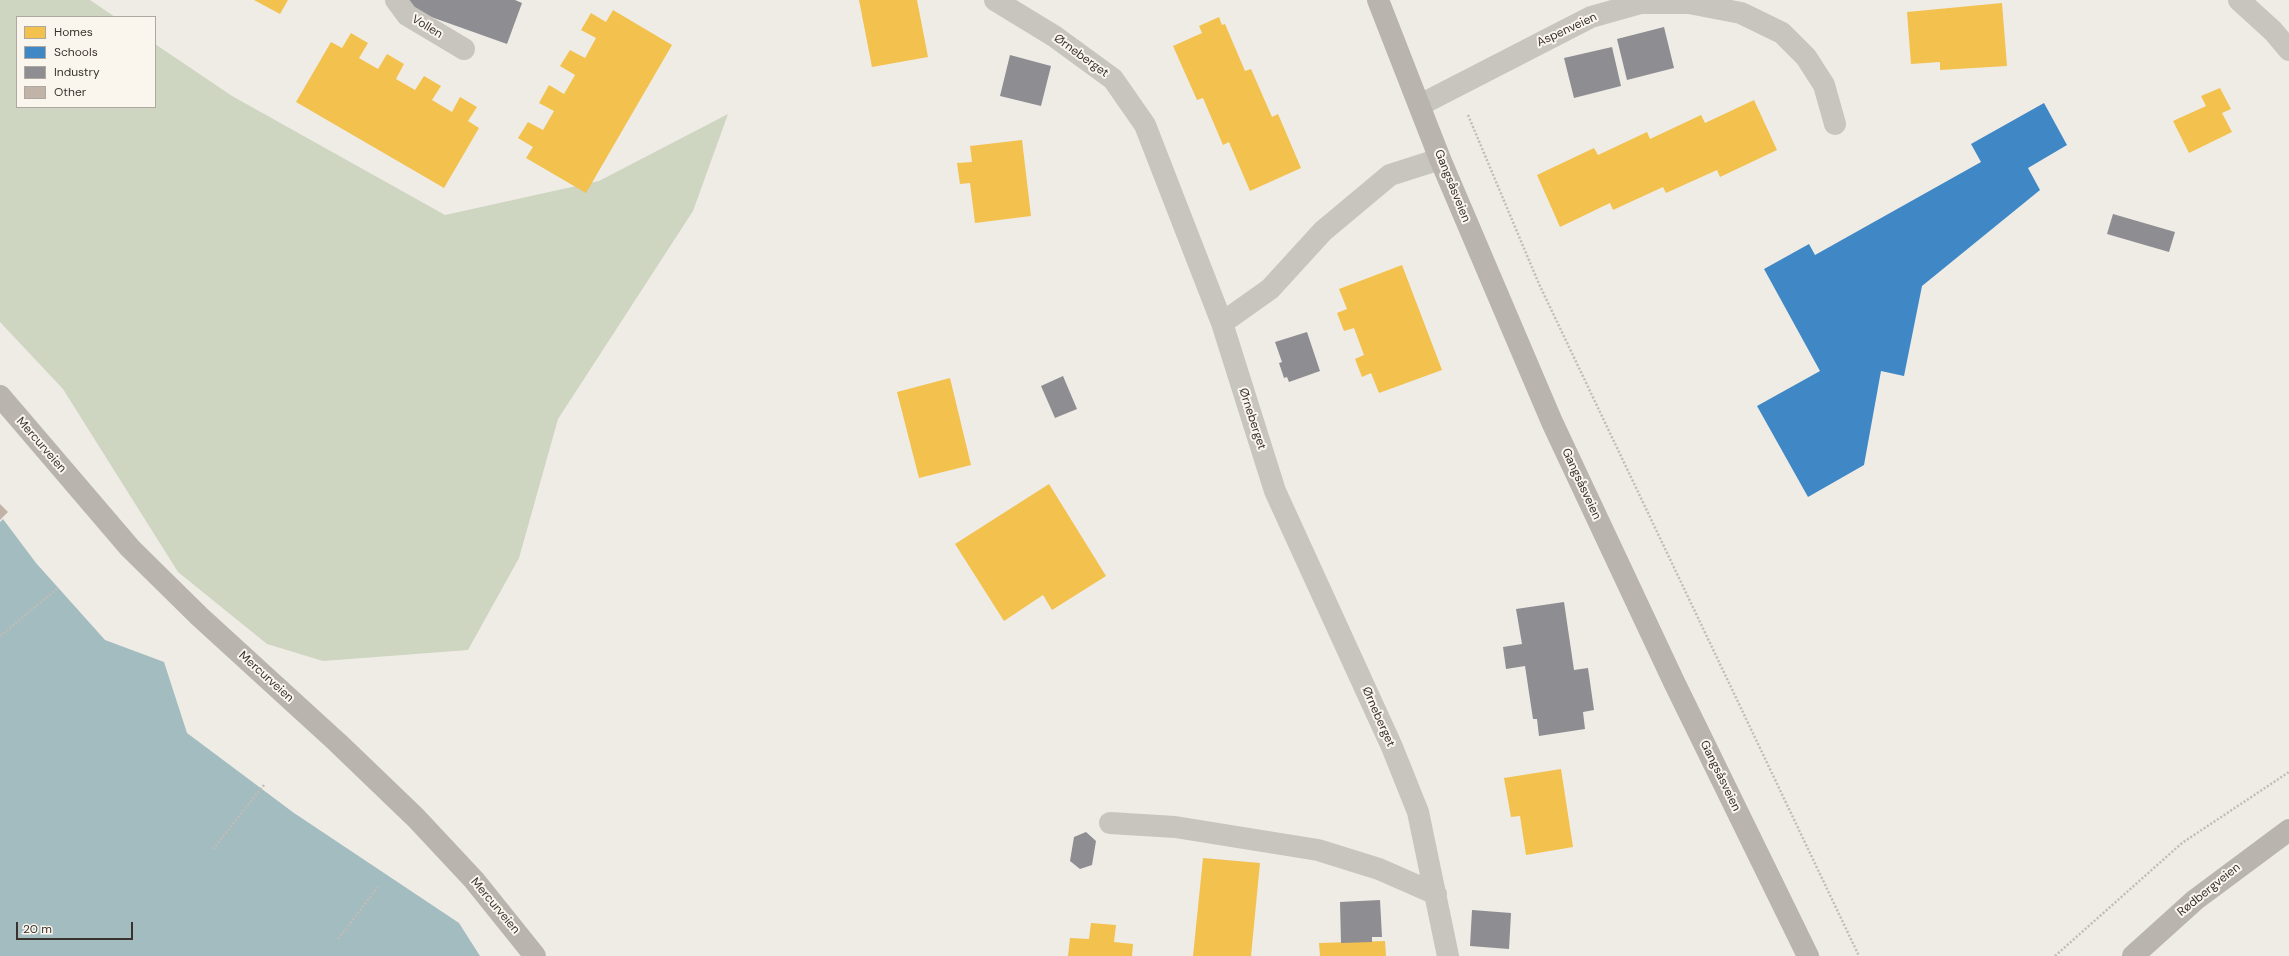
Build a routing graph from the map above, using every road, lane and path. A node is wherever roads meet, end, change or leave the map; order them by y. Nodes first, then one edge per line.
1 (396, 0) edge
2 (995, 0) edge
3 (1378, 0) edge
4 (2239, 0) edge
5 (464, 49) dead end
6 (2289, 50) edge
7 (1455, 87) junction
8 (1420, 105) junction
9 (1835, 124) dead end
10 (1440, 159) junction
11 (1222, 323) junction
12 (0, 396) edge
13 (58, 588) dead end
14 (0, 636) edge
15 (2289, 772) edge
16 (264, 785) dead end
17 (1110, 823) dead end
18 (2289, 830) edge
19 (213, 849) dead end
20 (378, 887) dead end
21 (1436, 894) junction
22 (338, 939) dead end
23 (535, 956) edge
24 (1448, 956) edge
25 (1808, 956) edge
26 (1859, 956) edge
27 (2055, 956) edge
28 (2133, 956) edge

1 - 5 street, Vollen
2 - 11 street, Ørneberget
3 - 8 street, Gangsåsveien
4 - 6 street
7 - 8 street, Aspenveien
7 - 9 street, Aspenveien
7 - 26 path
8 - 10 street, Gangsåsveien
10 - 11 street
10 - 25 street, Gangsåsveien
11 - 21 street, Ørneberget
12 - 23 street, Mercurveien
13 - 14 path
15 - 27 path
16 - 19 path
17 - 21 street
18 - 28 street, Rødbergveien
20 - 22 path
21 - 24 street, Ørneberget

